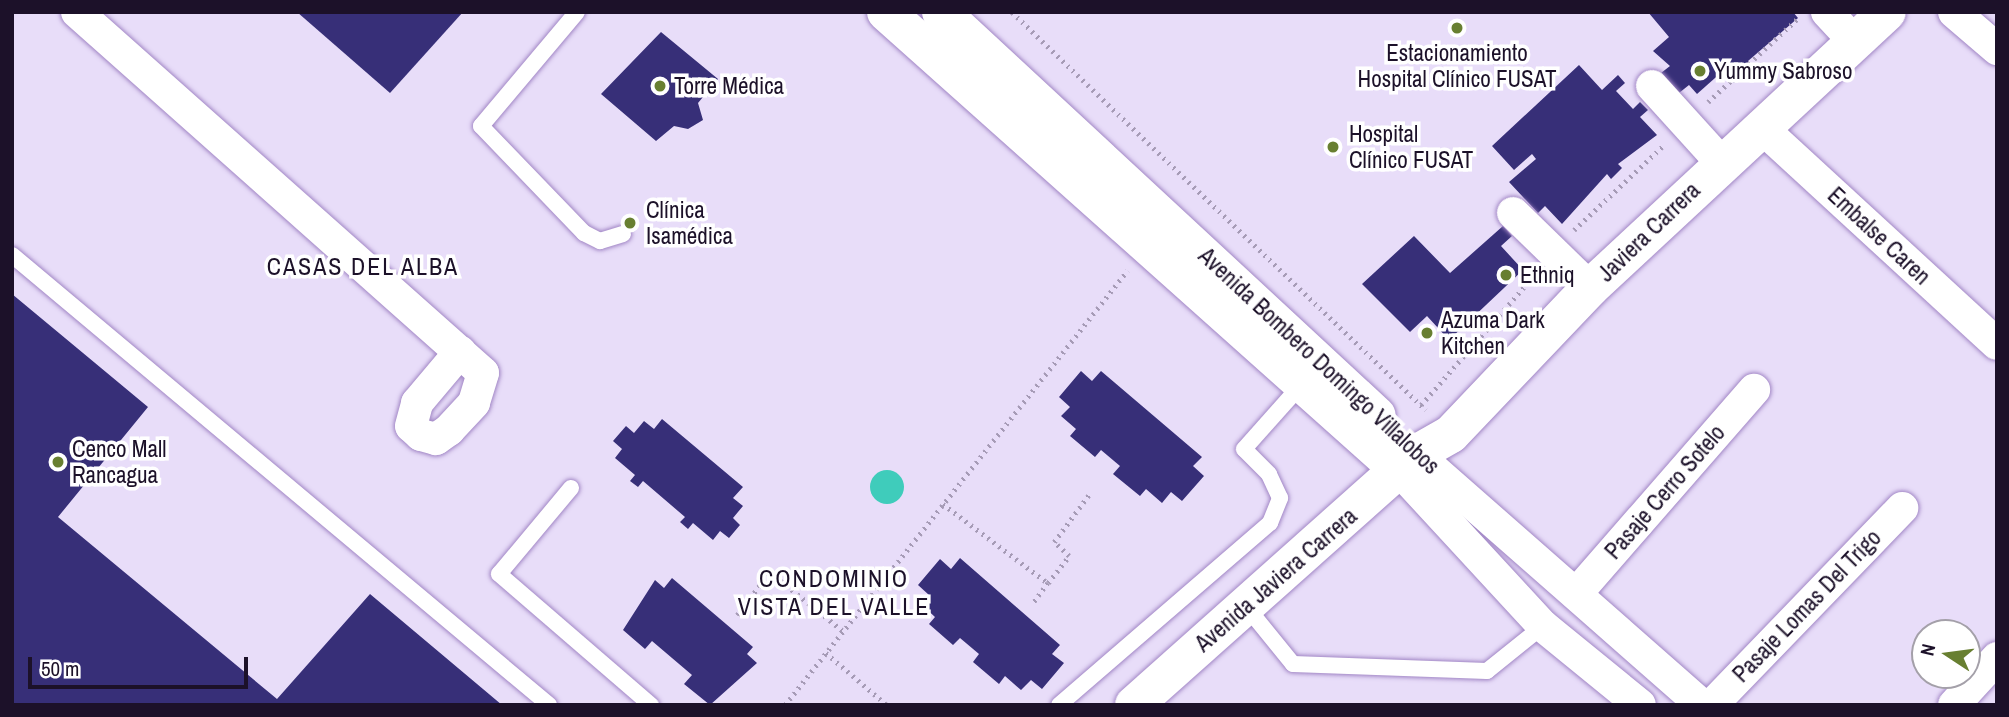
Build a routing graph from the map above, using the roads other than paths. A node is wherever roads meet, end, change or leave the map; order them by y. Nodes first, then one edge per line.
1 (77, 12) edge
2 (577, 12) edge
3 (886, 12) edge
4 (1827, 12) edge
5 (1886, 12) edge
6 (1954, 12) edge
7 (937, 25) edge
8 (1854, 41) junction
9 (1997, 49) edge
10 (1652, 86) dead end
11 (1762, 128) junction
12 (1721, 162) junction
13 (1513, 213) dead end
14 (623, 234) dead end
15 (12, 255) edge
16 (1590, 288) junction
17 (1997, 344) edge
18 (460, 352) dead end
19 (1302, 384) junction
20 (1754, 390) dead end
21 (1407, 461) junction
22 (571, 488) dead end
23 (1902, 508) dead end
24 (1576, 594) junction
25 (1245, 605) junction
26 (1543, 626) junction
27 (1997, 658) edge
28 (549, 705) edge
29 (651, 705) edge
30 (1059, 705) edge
31 (1134, 705) edge
32 (1640, 705) edge
33 (1702, 705) edge
34 (1712, 705) edge
35 (1954, 705) edge

1 - 18 street
2 - 14 lane
3 - 7 main road, Avenida Bombero Domingo Villalobos
4 - 8 street
5 - 8 main road, Javiera Carrera
6 - 9 street
7 - 19 main road, Avenida Bombero Domingo Villalobos
7 - 21 main road, Avenida Bombero Domingo Villalobos
8 - 11 main road, Javiera Carrera
10 - 12 street
11 - 12 main road, Javiera Carrera
11 - 17 street, Embalse Caren
12 - 16 main road, Javiera Carrera
13 - 16 street
15 - 28 lane
16 - 21 main road, Javiera Carrera
19 - 21 main road, Avenida Bombero Domingo Villalobos
19 - 30 lane
20 - 24 street, Pasaje Cerro Sotelo
21 - 24 street, Avenida Bombero Domingo Villalobos
21 - 25 main road, Avenida Javiera Carrera
21 - 26 street, Avenida Bombero Domingo Villalobos
22 - 29 lane
23 - 34 street, Pasaje Lomas Del Trigo
24 - 33 street, Avenida Bombero Domingo Villalobos
25 - 26 lane
25 - 31 main road, Avenida Javiera Carrera
26 - 32 street, Avenida Bombero Domingo Villalobos
27 - 35 street

